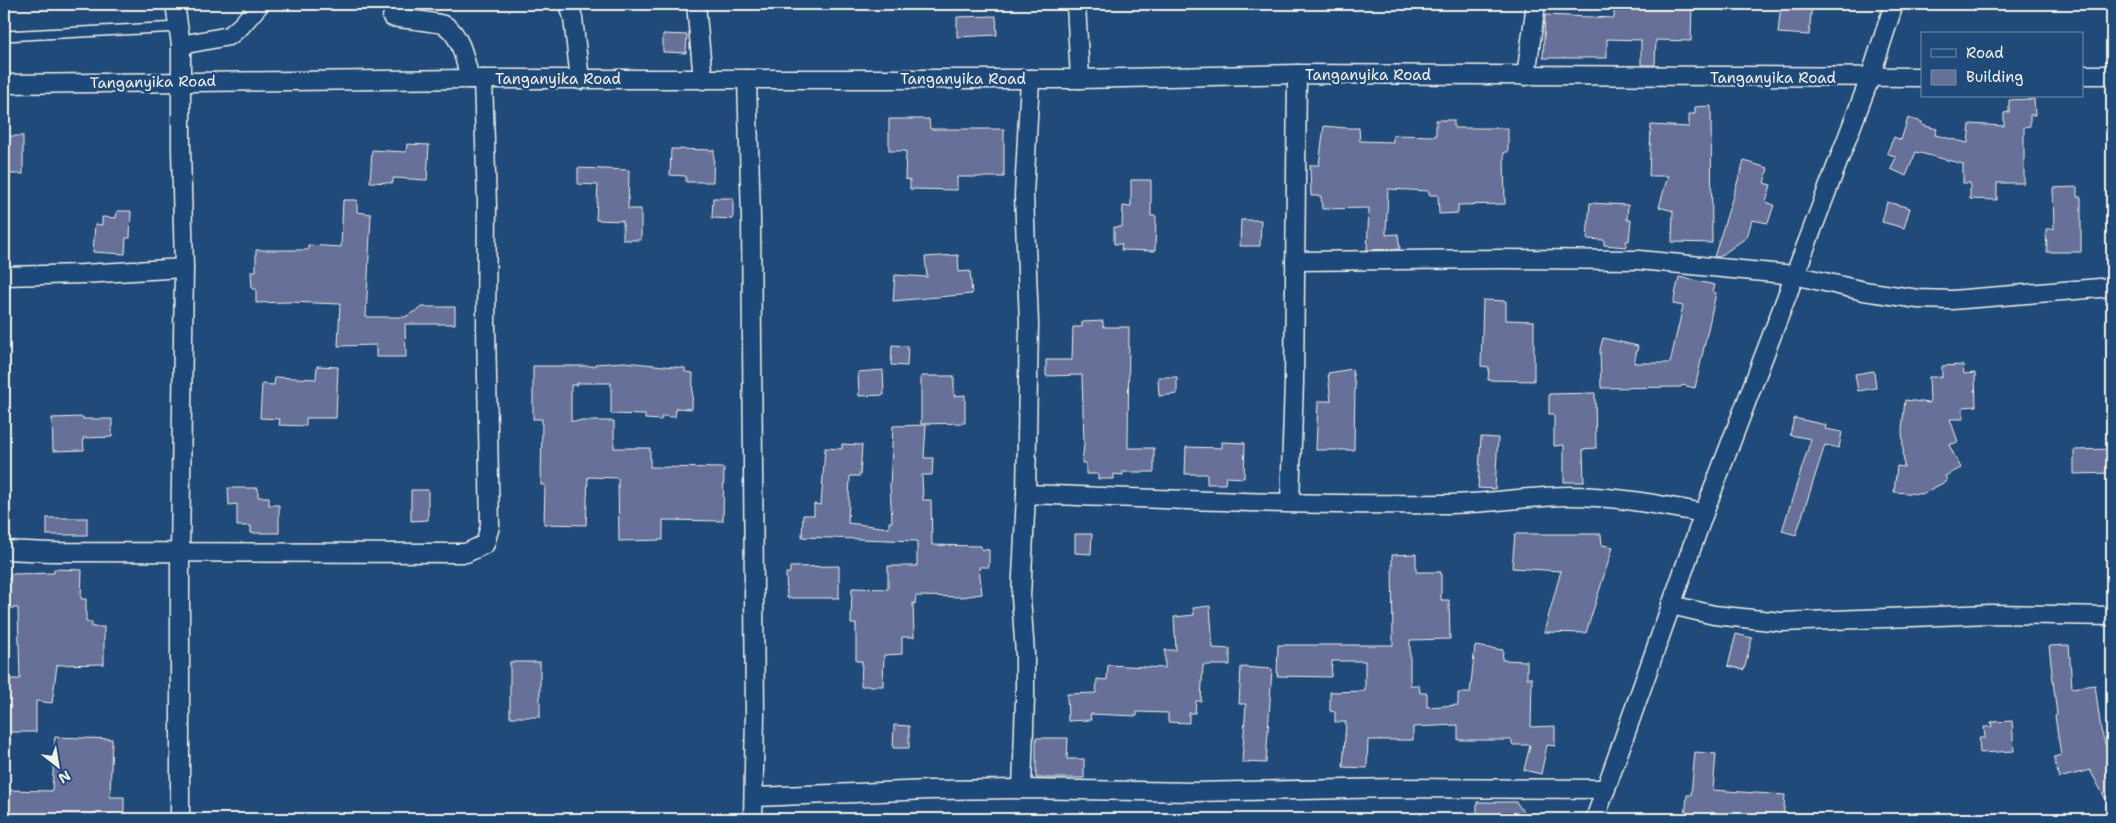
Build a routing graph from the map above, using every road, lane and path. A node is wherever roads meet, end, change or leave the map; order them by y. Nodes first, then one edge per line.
1 (175, 4) edge
2 (260, 4) edge
3 (569, 4) edge
4 (696, 4) edge
5 (1076, 4) edge
6 (1536, 4) edge
7 (1894, 4) edge
8 (392, 17) dead end
9 (179, 27) junction
10 (4, 36) edge
11 (181, 45) junction
12 (1297, 74) junction
13 (2084, 75) edge
14 (2112, 75) edge
15 (1526, 76) junction
16 (1921, 77) edge
17 (747, 78) junction
18 (1870, 78) junction
19 (476, 79) junction
20 (1080, 79) junction
21 (580, 80) junction
22 (703, 80) junction
23 (1030, 80) junction
24 (181, 82) junction
25 (4, 84) edge
26 (1295, 261) junction
27 (184, 268) junction
28 (1794, 275) junction
29 (4, 276) edge
30 (2112, 287) edge
31 (1026, 494) junction
32 (1290, 502) junction
33 (1704, 513) junction
34 (4, 550) edge
35 (180, 552) junction
36 (1672, 605) junction
37 (2112, 616) edge
38 (1022, 789) junction
39 (1606, 789) junction
40 (754, 796) junction
41 (180, 819) edge
42 (753, 819) edge
43 (1595, 819) edge

1 - 9 street
2 - 11 street
3 - 21 street
4 - 22 street
5 - 20 street
6 - 15 street
7 - 18 street
8 - 19 street
9 - 10 lane
9 - 11 street
11 - 24 street
12 - 15 street, Tanganyika Road
12 - 20 street, Tanganyika Road
12 - 26 street
13 - 14 street
15 - 18 street, Tanganyika Road
16 - 18 street, Tanganyika Road
17 - 22 street, Tanganyika Road
17 - 23 street, Tanganyika Road
17 - 40 street
18 - 28 street
19 - 21 street, Tanganyika Road
19 - 24 street, Tanganyika Road
19 - 35 street
20 - 23 street, Tanganyika Road
21 - 22 street, Tanganyika Road
23 - 31 street
24 - 25 street, Tanganyika Road
24 - 27 street
26 - 28 street
26 - 32 street
27 - 29 street
27 - 35 street
28 - 30 street
28 - 33 street
31 - 32 street
31 - 38 street
32 - 33 street
33 - 36 street
34 - 35 street
35 - 41 street
36 - 37 street
36 - 39 street
38 - 39 street
38 - 40 street
39 - 43 street
40 - 42 street

